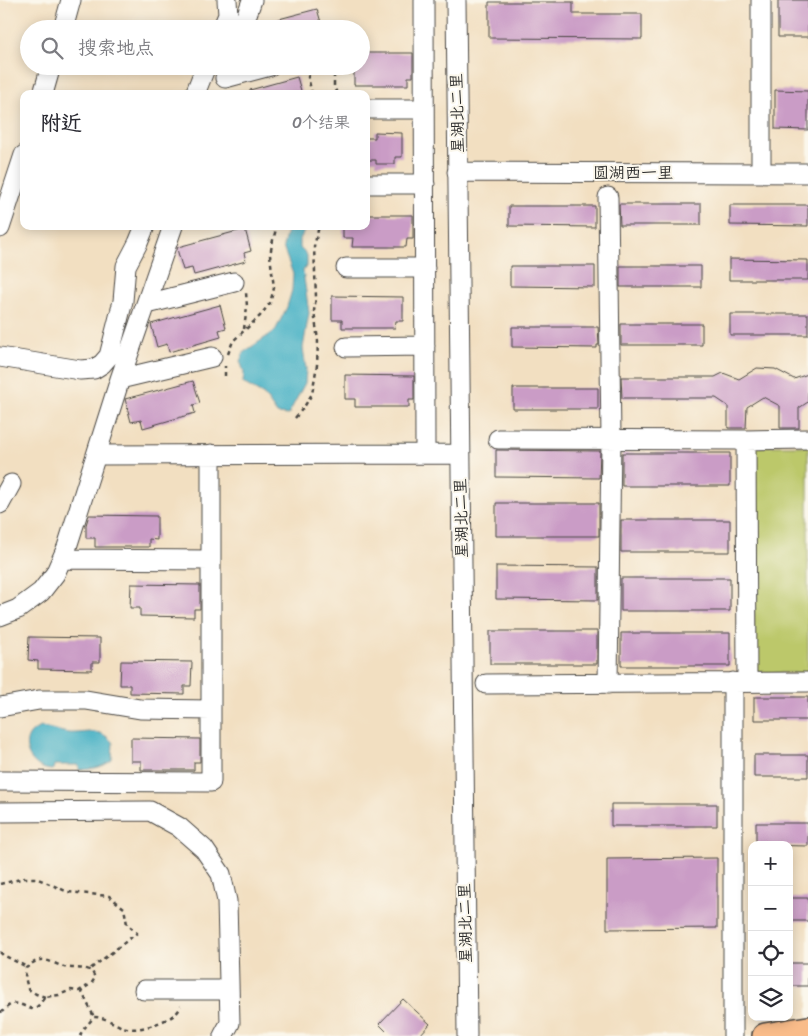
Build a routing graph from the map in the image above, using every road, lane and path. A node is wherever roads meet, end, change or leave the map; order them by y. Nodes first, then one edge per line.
1 (71, 0) edge
2 (227, 0) edge
3 (252, 0) edge
4 (424, 0) edge
5 (456, 0) edge
6 (761, 0) edge
7 (65, 20) edge
8 (226, 20) edge
9 (245, 20) edge
10 (48, 75) edge
11 (202, 75) edge
12 (238, 75) edge
13 (309, 75) edge
14 (334, 75) edge
15 (224, 79) edge
16 (44, 90) edge
17 (197, 90) edge
18 (311, 90) edge
19 (336, 90) edge
20 (370, 109) edge
21 (424, 110) junction
22 (20, 167) edge
23 (457, 172) junction
24 (761, 172) junction
25 (808, 172) edge
26 (370, 184) edge
27 (424, 184) junction
28 (608, 197) dead end
29 (0, 228) edge
30 (143, 230) edge
31 (174, 230) edge
32 (276, 230) edge
33 (318, 230) edge
34 (346, 268) dead end
35 (424, 268) junction
36 (234, 282) joint
37 (147, 304) junction
38 (244, 330) junction
39 (346, 346) dead end
40 (425, 346) junction
41 (0, 357) edge
42 (222, 358) junction
43 (225, 376) dead end
44 (120, 379) junction
45 (295, 418) dead end
46 (498, 439) dead end
47 (808, 439) edge
48 (611, 440) junction
49 (746, 440) junction
50 (98, 454) junction
51 (211, 454) junction
52 (425, 454) junction
53 (460, 454) junction
54 (11, 484) dead end
55 (0, 504) edge
56 (62, 560) junction
57 (211, 560) junction
58 (0, 616) edge
59 (740, 682) junction
60 (808, 682) edge
61 (486, 684) dead end
62 (608, 684) junction
63 (0, 707) edge
64 (211, 710) junction
65 (0, 781) edge
66 (0, 812) edge
67 (0, 884) edge
68 (0, 952) edge
69 (27, 967) junction
70 (89, 970) junction
71 (81, 990) junction
72 (144, 990) dead end
73 (184, 990) junction
74 (229, 990) junction
75 (45, 997) junction
76 (0, 1012) edge
77 (94, 1017) junction
78 (808, 1030) edge
79 (80, 1036) edge
80 (223, 1036) edge
81 (466, 1036) edge
82 (733, 1036) edge
83 (765, 1036) edge

1 - 7 street
2 - 8 street
3 - 9 street
4 - 21 street
5 - 23 street, 星湖北二里
6 - 24 street
10 - 16 street
11 - 17 street
12 - 15 street
13 - 18 path
14 - 19 path
20 - 21 street
21 - 27 street
22 - 29 street
23 - 24 street, 圆湖西一里
23 - 53 street, 星湖北二里
24 - 25 street, 圆湖西一里
26 - 27 street
27 - 35 street
28 - 48 street
30 - 41 street
31 - 37 street
32 - 38 path
33 - 45 path
34 - 35 street
35 - 40 street
36 - 37 street
36 - 38 path
37 - 44 street
38 - 42 path
39 - 40 street
40 - 52 street
42 - 43 path
42 - 44 street
44 - 50 street
46 - 48 street
47 - 49 street
48 - 49 street
48 - 62 street
49 - 59 street
50 - 51 street
50 - 56 street
51 - 52 street
51 - 57 street
52 - 53 street
53 - 81 street, 星湖北二里
54 - 55 street
56 - 57 street
56 - 58 street
57 - 64 street
59 - 60 street
59 - 62 street
59 - 82 street
61 - 62 street
63 - 64 street
64 - 65 street
66 - 74 street
67 - 70 path
68 - 69 path
69 - 70 path
69 - 75 path
70 - 71 path
71 - 75 path
71 - 77 path
72 - 73 street
73 - 74 street
73 - 77 path
74 - 80 street
75 - 76 path
77 - 79 path
78 - 83 main road

